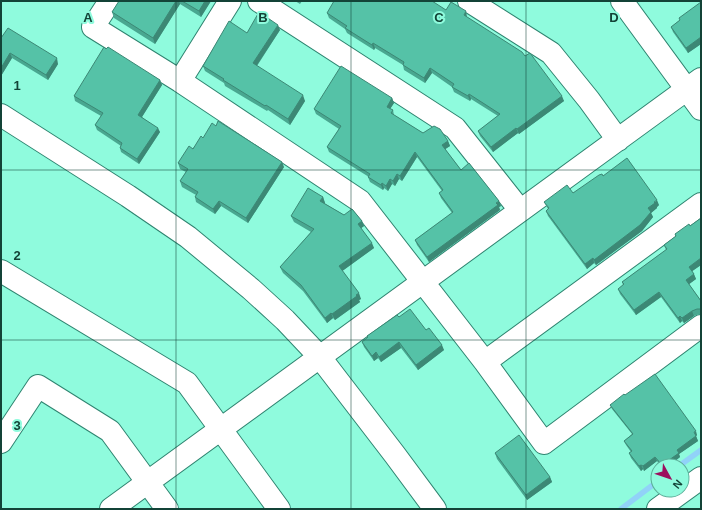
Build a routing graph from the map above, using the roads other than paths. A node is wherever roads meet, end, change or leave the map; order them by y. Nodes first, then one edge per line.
1 (110, 1) edge
2 (230, 1) edge
3 (259, 1) edge
4 (469, 1) edge
5 (622, 1) edge
6 (180, 81) junction
7 (694, 84) edge
8 (701, 109) edge
9 (1, 115) edge
10 (618, 140) junction
11 (701, 204) edge
12 (520, 210) junction
13 (1, 271) edge
14 (423, 281) junction
15 (701, 326) edge
16 (319, 356) junction
17 (485, 362) junction
18 (221, 429) junction
19 (1, 442) edge
20 (701, 478) edge
21 (148, 483) junction
22 (111, 509) edge
23 (167, 509) edge
24 (279, 509) edge
25 (435, 509) edge
26 (658, 509) edge

1 - 6 street
2 - 6 street
3 - 12 street
4 - 10 street
5 - 7 street
6 - 14 street
7 - 8 street
7 - 10 street
9 - 16 street
10 - 12 street
11 - 17 street
12 - 14 street
13 - 18 street
14 - 16 street
14 - 17 street
15 - 17 street
16 - 18 street
16 - 25 street
18 - 21 street
18 - 24 street
19 - 21 street
20 - 26 street
21 - 22 street
21 - 23 street

